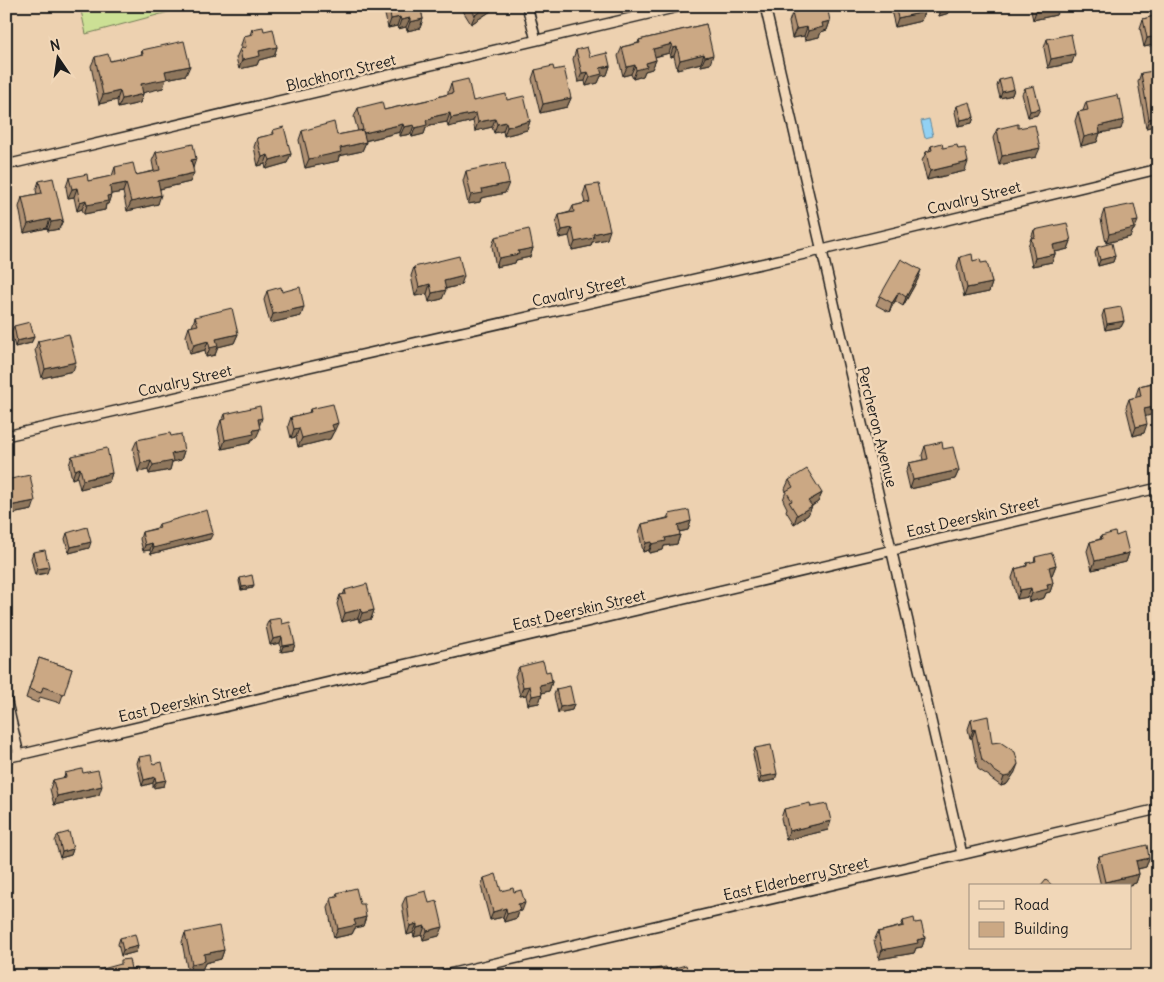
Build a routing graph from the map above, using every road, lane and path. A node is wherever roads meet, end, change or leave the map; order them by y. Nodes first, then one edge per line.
1 (527, 6) edge
2 (682, 6) edge
3 (765, 6) edge
4 (536, 40) junction
5 (6, 155) edge
6 (7, 165) edge
7 (1158, 169) edge
8 (822, 250) junction
9 (6, 436) edge
10 (1158, 488) edge
11 (892, 550) junction
12 (6, 698) edge
13 (20, 755) junction
14 (6, 758) edge
15 (1158, 809) edge
16 (962, 854) junction
17 (440, 976) edge

1 - 4 street
2 - 4 street, Blackhorn Street
3 - 8 street, Percheron Avenue
4 - 6 street, Blackhorn Street
5 - 6 street
7 - 8 street, Cavalry Street
8 - 9 street, Cavalry Street
8 - 11 street, Percheron Avenue
10 - 11 street, East Deerskin Street
11 - 13 street, East Deerskin Street
11 - 16 street, Percheron Avenue
12 - 13 street
13 - 14 street, East Deerskin Street
15 - 16 street, East Elderberry Street
16 - 17 street, East Elderberry Street

